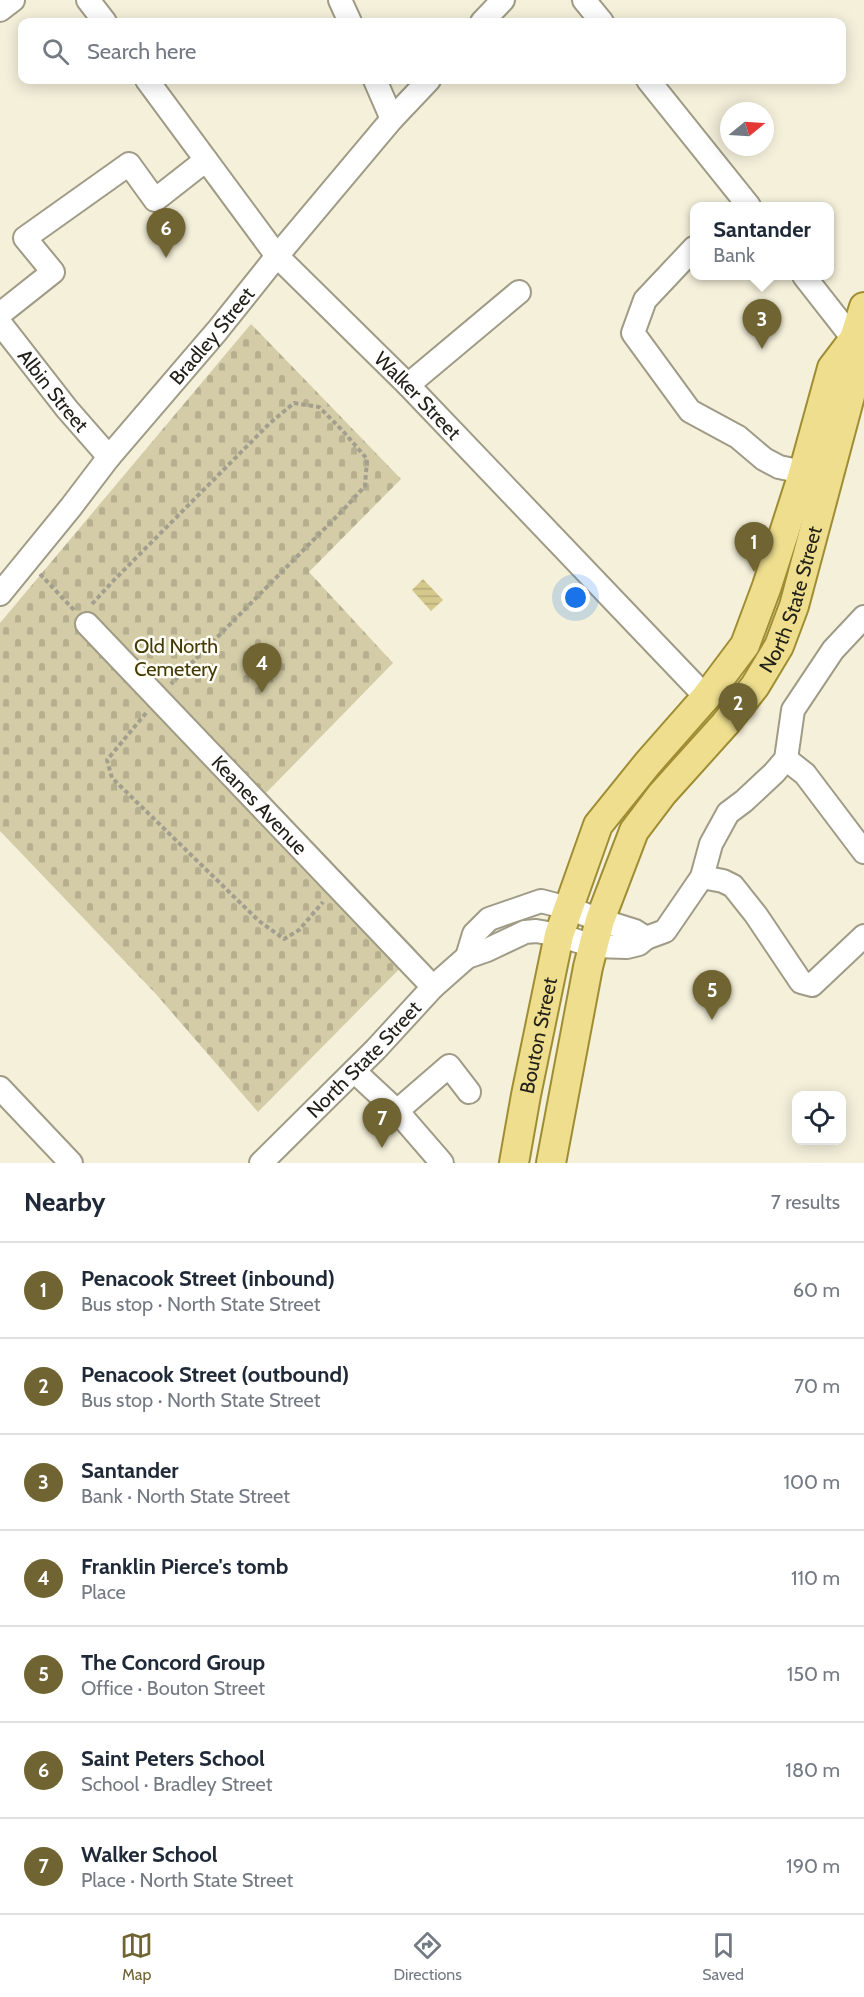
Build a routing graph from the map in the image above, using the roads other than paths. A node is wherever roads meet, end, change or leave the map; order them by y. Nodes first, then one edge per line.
1 (13, 0) edge
2 (88, 0) edge
3 (340, 0) edge
4 (503, 0) edge
5 (584, 0) edge
6 (0, 10) edge
7 (102, 18) edge
8 (348, 18) edge
9 (486, 18) edge
10 (599, 18) edge
11 (150, 84) edge
12 (377, 84) edge
13 (425, 84) edge
14 (651, 84) edge
15 (392, 119) junction
16 (206, 160) junction
17 (740, 202) edge
18 (690, 252) edge
19 (277, 256) junction
20 (807, 280) edge
21 (519, 292) dead end
22 (864, 307) edge
23 (0, 314) edge
24 (0, 323) edge
25 (859, 346) edge
26 (408, 385) junction
27 (109, 457) junction
28 (803, 472) junction
29 (0, 594) edge
30 (864, 617) edge
31 (87, 624) road end
32 (706, 697) junction
33 (786, 759) junction
34 (864, 852) edge
35 (702, 877) junction
36 (568, 908) junction
37 (597, 933) junction
38 (559, 935) junction
39 (864, 936) edge
40 (467, 957) junction
41 (434, 987) junction
42 (354, 1071) junction
43 (0, 1088) edge
44 (469, 1092) dead end
45 (397, 1111) junction
46 (57, 1158) edge
47 (261, 1163) edge
48 (442, 1163) edge
49 (514, 1163) edge
50 (551, 1163) edge

1 - 6 street
2 - 7 street
3 - 8 street
4 - 9 street
5 - 10 street
11 - 16 street, Walker Street
12 - 15 street
13 - 15 street, Bradley Street
14 - 17 street
15 - 19 street, Bradley Street
16 - 19 street, Walker Street
16 - 23 street
18 - 28 street
19 - 26 street, Walker Street
19 - 27 street, Bradley Street
20 - 25 street
21 - 26 street
22 - 25 main road, North State Street
24 - 27 street, Albin Street
25 - 28 main road, North State Street
25 - 37 main road, North State Street
26 - 32 street, Walker Street
27 - 29 street, Bradley Street
28 - 32 main road, North State Street
30 - 33 street
31 - 41 street, Keanes Avenue
32 - 36 main road, North State Street
33 - 34 street
33 - 35 street
35 - 37 street
35 - 39 street
36 - 37 street, North State Street
36 - 38 main road, Bouton Street
36 - 40 street, North State Street
37 - 38 street, North State Street
37 - 50 main road, Bouton Street
38 - 40 street, North State Street
38 - 49 main road, Bouton Street
40 - 41 street, North State Street
41 - 42 street, North State Street
42 - 45 street
42 - 47 street, North State Street
43 - 46 street
44 - 45 street
45 - 48 street

